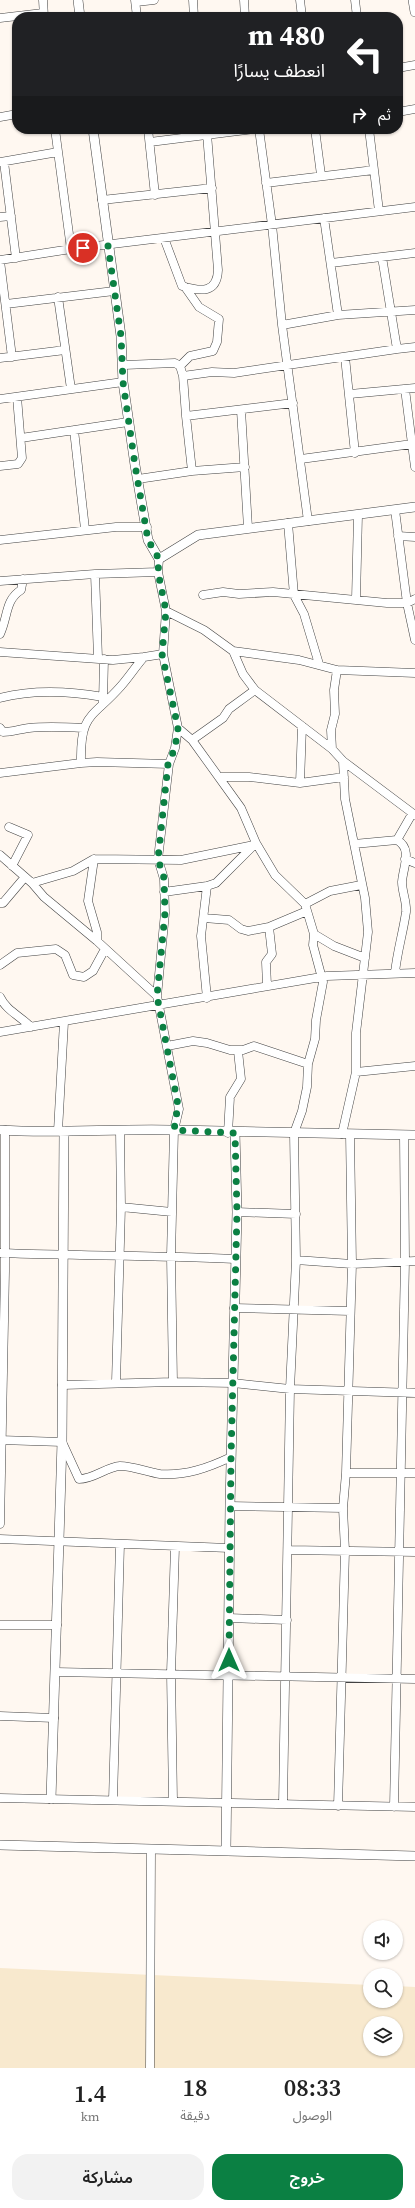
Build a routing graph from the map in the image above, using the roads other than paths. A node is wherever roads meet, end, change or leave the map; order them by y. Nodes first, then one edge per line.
1 (43, 0) edge
2 (78, 0) edge
3 (154, 0) edge
4 (193, 0) edge
5 (244, 0) edge
6 (300, 0) edge
7 (355, 0) edge
8 (414, 0) edge
9 (136, 1) edge
10 (44, 12) edge
11 (79, 12) edge
12 (136, 12) edge
13 (194, 12) edge
14 (245, 12) edge
15 (301, 12) edge
16 (356, 12) edge
17 (415, 12) edge
18 (12, 17) edge
19 (0, 18) edge
20 (415, 66) edge
21 (403, 67) edge
22 (415, 109) edge
23 (403, 111) edge
24 (12, 115) edge
25 (0, 117) edge
26 (56, 134) edge
27 (93, 134) edge
28 (149, 134) edge
29 (207, 134) joint
30 (260, 134) edge
31 (316, 134) edge
32 (370, 134) edge
33 (150, 142) junction
34 (58, 152) junction
35 (2, 162) edge
36 (374, 170) junction
37 (321, 175) junction
38 (266, 182) junction
39 (212, 188) junction
40 (155, 194) junction
41 (102, 200) junction
42 (415, 207) edge
43 (380, 211) junction
44 (0, 216) edge
45 (11, 216) junction
46 (324, 218) junction
47 (272, 225) junction
48 (216, 232) junction
49 (164, 238) junction
50 (108, 246) junction
51 (71, 249) junction
52 (415, 253) edge
53 (382, 257) junction
54 (16, 258) junction
55 (0, 260) edge
56 (331, 263) junction
57 (185, 287) junction
58 (114, 291) junction
59 (58, 297) junction
60 (6, 304) junction
61 (391, 310) junction
62 (415, 310) edge
63 (338, 315) junction
64 (282, 324) junction
65 (415, 347) edge
66 (65, 350) junction
67 (397, 350) junction
68 (12, 357) junction
69 (345, 357) junction
70 (0, 358) edge
71 (288, 364) junction
72 (124, 365) junction
73 (180, 366) junction
74 (183, 376) junction
75 (123, 382) junction
76 (415, 388) edge
77 (71, 389) junction
78 (405, 389) junction
79 (350, 394) junction
80 (17, 397) junction
81 (0, 399) edge
82 (294, 403) junction
83 (241, 410) junction
84 (186, 416) junction
85 (128, 422) junction
86 (74, 430) junction
87 (21, 438) junction
88 (412, 444) junction
89 (355, 453) junction
90 (301, 459) junction
91 (0, 466) edge
92 (245, 467) junction
93 (415, 467) edge
94 (192, 471) junction
95 (138, 479) junction
96 (415, 508) edge
97 (395, 510) junction
98 (358, 515) junction
99 (308, 521) junction
100 (288, 523) junction
101 (147, 527) junction
102 (248, 528) junction
103 (85, 530) junction
104 (398, 536) junction
105 (415, 537) edge
106 (0, 540) edge
107 (159, 559) junction
108 (158, 572) junction
109 (95, 574) junction
110 (23, 579) junction
111 (0, 581) edge
112 (203, 595) dead end
113 (294, 595) junction
114 (415, 599) edge
115 (356, 600) junction
116 (407, 603) junction
117 (166, 611) junction
118 (0, 634) edge
119 (415, 640) edge
120 (233, 651) junction
121 (0, 652) edge
122 (162, 654) junction
123 (144, 657) junction
124 (101, 658) junction
125 (318, 664) junction
126 (337, 670) junction
127 (415, 673) edge
128 (255, 690) junction
129 (0, 698) edge
130 (103, 700) junction
131 (302, 726) junction
132 (0, 728) edge
133 (83, 728) junction
134 (178, 728) junction
135 (192, 740) junction
136 (332, 749) junction
137 (343, 761) junction
138 (80, 764) junction
139 (168, 764) junction
140 (0, 773) edge
141 (344, 777) junction
142 (219, 778) junction
143 (300, 783) junction
144 (414, 814) edge
145 (9, 827) dead end
146 (397, 840) junction
147 (255, 844) junction
148 (354, 844) junction
149 (1, 858) edge
150 (94, 859) junction
151 (158, 859) junction
152 (405, 859) junction
153 (415, 863) edge
154 (12, 866) junction
155 (25, 877) junction
156 (32, 883) junction
157 (362, 885) junction
158 (207, 886) junction
159 (164, 892) junction
160 (0, 903) edge
161 (306, 907) junction
162 (204, 918) junction
163 (269, 927) junction
164 (314, 934) junction
165 (97, 941) junction
166 (105, 949) junction
167 (365, 958) junction
168 (0, 965) edge
169 (395, 973) junction
170 (415, 973) edge
171 (363, 974) junction
172 (321, 977) junction
173 (267, 986) junction
174 (157, 996) junction
175 (0, 997) edge
176 (207, 998) junction
177 (160, 1005) junction
178 (64, 1022) junction
179 (31, 1027) junction
180 (0, 1032) edge
181 (167, 1046) junction
182 (238, 1051) junction
183 (308, 1064) junction
184 (415, 1066) edge
185 (356, 1072) junction
186 (2, 1130) edge
187 (174, 1130) junction
188 (61, 1131) junction
189 (120, 1131) junction
190 (232, 1133) junction
191 (294, 1133) junction
192 (346, 1134) junction
193 (404, 1135) junction
194 (415, 1135) edge
195 (121, 1207) junction
196 (172, 1212) junction
197 (237, 1212) junction
198 (296, 1214) junction
199 (3, 1253) edge
200 (63, 1254) junction
201 (171, 1256) junction
202 (120, 1257) junction
203 (236, 1259) junction
204 (296, 1260) junction
205 (405, 1261) junction
206 (415, 1262) edge
207 (352, 1264) junction
208 (234, 1308) junction
209 (293, 1309) junction
210 (350, 1311) junction
211 (116, 1382) junction
212 (173, 1382) junction
213 (233, 1383) junction
214 (62, 1385) junction
215 (290, 1390) junction
216 (348, 1391) junction
217 (403, 1393) junction
218 (415, 1393) edge
219 (1, 1440) edge
220 (62, 1442) junction
221 (231, 1457) junction
222 (346, 1473) junction
223 (401, 1473) junction
224 (415, 1473) edge
225 (230, 1506) junction
226 (289, 1506) junction
227 (343, 1508) junction
228 (0, 1524) edge
229 (0, 1539) edge
230 (58, 1540) junction
231 (120, 1544) junction
232 (175, 1547) junction
233 (229, 1548) junction
234 (289, 1550) junction
235 (345, 1551) junction
236 (400, 1552) junction
237 (415, 1552) edge
238 (229, 1618) junction
239 (288, 1620) junction
240 (0, 1625) edge
241 (57, 1625) junction
242 (56, 1672) junction
243 (171, 1673) junction
244 (118, 1674) junction
245 (229, 1675) junction
246 (286, 1676) junction
247 (342, 1677) junction
248 (397, 1678) junction
249 (415, 1679) edge
250 (0, 1716) edge
251 (54, 1718) junction
252 (0, 1798) edge
253 (51, 1799) junction
254 (113, 1800) junction
255 (173, 1801) junction
256 (225, 1803) junction
257 (283, 1804) junction
258 (338, 1806) junction
259 (394, 1807) junction
260 (415, 1807) edge
261 (0, 1845) edge
262 (151, 1850) junction
263 (226, 1850) junction
264 (415, 1856) edge
265 (150, 2068) edge

1 - 10 street
2 - 11 street
3 - 9 street
4 - 13 street
5 - 14 street
6 - 15 street
7 - 16 street
8 - 17 street
9 - 12 street
18 - 19 street
20 - 21 street
22 - 23 street
24 - 25 street
26 - 34 street
27 - 41 street
28 - 33 street
29 - 33 street
29 - 39 street
30 - 38 street
31 - 37 street
32 - 36 street
33 - 40 street
34 - 35 street
34 - 51 street
35 - 45 street
36 - 37 street
36 - 43 street
37 - 38 street
38 - 47 street
39 - 40 street
39 - 48 street
40 - 41 street
41 - 50 street
42 - 43 street
43 - 46 street
44 - 45 street
45 - 54 street
46 - 47 street
46 - 56 street
47 - 48 street
47 - 64 street
48 - 49 street
48 - 57 street
49 - 50 street
49 - 57 street
50 - 51 street
50 - 58 street
51 - 54 street
52 - 53 street
53 - 56 street
53 - 61 street
54 - 55 street
55 - 60 street
56 - 63 street
57 - 73 street
58 - 59 street
58 - 72 street
59 - 60 street
59 - 66 street
60 - 68 street
61 - 62 street
61 - 63 street
61 - 67 street
63 - 64 street
64 - 71 street
65 - 67 street
66 - 68 street
66 - 77 street
67 - 69 street
68 - 70 street
69 - 71 street
69 - 79 street
71 - 74 street
71 - 82 street
72 - 73 street
72 - 75 street
73 - 74 street
74 - 84 street
75 - 77 street
75 - 85 street
76 - 78 street
77 - 80 street
78 - 79 street
78 - 88 street
79 - 89 street
80 - 81 street
80 - 87 street
82 - 83 street
82 - 90 street
83 - 84 street
83 - 92 street
84 - 94 street
85 - 86 street
85 - 95 street
86 - 87 street
86 - 103 street
87 - 91 street
88 - 89 street
88 - 93 street
89 - 90 street
90 - 99 street
92 - 94 street
92 - 102 street
94 - 95 street
95 - 101 street
96 - 97 street
97 - 98 street
97 - 104 street
98 - 99 street
98 - 115 street
99 - 100 street
100 - 102 street
100 - 113 street
101 - 103 street
101 - 107 street
102 - 107 street
103 - 106 street
104 - 105 street
104 - 116 street
107 - 108 street
108 - 109 street
108 - 117 street
109 - 110 street
109 - 124 street
110 - 111 street
110 - 118 street
112 - 113 street
113 - 115 street
113 - 125 street
114 - 116 street
115 - 116 street
116 - 119 street
117 - 120 street
117 - 122 street
120 - 125 street
120 - 128 street
121 - 124 street
122 - 123 street
122 - 134 street
123 - 124 street
123 - 130 street
124 - 130 street
125 - 126 street
126 - 127 street
126 - 136 street
128 - 131 street
128 - 135 street
129 - 130 street
130 - 133 street
131 - 136 street
131 - 143 street
132 - 133 street
133 - 138 street
134 - 135 street
134 - 139 street
135 - 142 street
136 - 137 street
137 - 141 street
137 - 144 street
138 - 139 street
138 - 140 street
139 - 151 street
141 - 143 street
141 - 148 street
142 - 143 street
142 - 147 street
144 - 146 street
145 - 154 street
146 - 148 street
146 - 152 street
147 - 151 street
147 - 158 street
147 - 161 street
148 - 157 street
149 - 154 street
150 - 151 street
150 - 156 street
150 - 165 street
151 - 159 street
152 - 153 street
152 - 169 street
154 - 155 street
155 - 156 street
155 - 160 street
156 - 165 street
157 - 161 street
157 - 167 street
158 - 159 street
158 - 162 street
159 - 174 street
161 - 163 street
161 - 164 street
162 - 163 street
162 - 176 street
163 - 173 street
164 - 167 street
164 - 172 street
165 - 166 street
166 - 168 street
166 - 174 street
167 - 171 street
169 - 170 street
169 - 171 street
171 - 172 street
171 - 185 street
172 - 173 street
172 - 183 street
173 - 176 street
174 - 177 street
175 - 179 street
176 - 177 street
177 - 178 street
177 - 181 street
178 - 179 street
178 - 188 street
179 - 180 street
181 - 182 street
181 - 187 street
182 - 183 street
182 - 190 street
183 - 191 street
184 - 185 street
185 - 192 street
186 - 188 street
186 - 199 street
187 - 189 street
187 - 190 street
187 - 196 street
188 - 189 street
188 - 200 street
189 - 195 street
190 - 191 street
190 - 197 street
191 - 192 street
191 - 198 street
192 - 193 street
192 - 207 street
193 - 194 street
193 - 205 street
195 - 196 street
195 - 202 street
196 - 201 street
197 - 198 street
197 - 203 street
198 - 204 street
199 - 200 street
199 - 219 street
200 - 202 street
200 - 214 street
201 - 202 street
201 - 203 street
201 - 212 street
202 - 211 street
203 - 208 street
204 - 207 street
204 - 209 street
205 - 206 street
205 - 207 street
205 - 217 street
207 - 210 street
208 - 209 street
208 - 213 street
209 - 210 street
209 - 215 street
210 - 216 street
211 - 212 street
211 - 214 street
212 - 213 street
213 - 215 street
213 - 221 street
214 - 220 street
215 - 216 street
215 - 226 street
216 - 217 street
216 - 222 street
217 - 218 street
217 - 223 street
219 - 220 street
219 - 228 street
220 - 221 street
220 - 230 street
221 - 225 street
222 - 223 street
222 - 227 street
223 - 224 street
223 - 236 street
225 - 226 street
225 - 233 street
226 - 227 street
226 - 234 street
227 - 235 street
229 - 230 street
230 - 231 street
230 - 241 street
231 - 232 street
231 - 244 street
232 - 233 street
232 - 243 street
233 - 238 street
234 - 235 street
234 - 239 street
235 - 236 street
235 - 247 street
236 - 237 street
236 - 248 street
238 - 239 street
238 - 245 street
239 - 246 street
240 - 241 street
241 - 242 street
242 - 244 street
242 - 251 street
243 - 244 street
243 - 245 street
243 - 255 street
244 - 254 street
245 - 246 street
245 - 256 street
246 - 247 street
246 - 257 street
247 - 248 street
247 - 258 street
248 - 249 street
248 - 259 street
250 - 251 street
251 - 253 street
252 - 253 street
253 - 254 street
254 - 255 street
255 - 256 street
256 - 257 street
256 - 263 street
257 - 258 street
258 - 259 street
259 - 260 street
261 - 262 street
262 - 263 street
262 - 265 street
263 - 264 street

